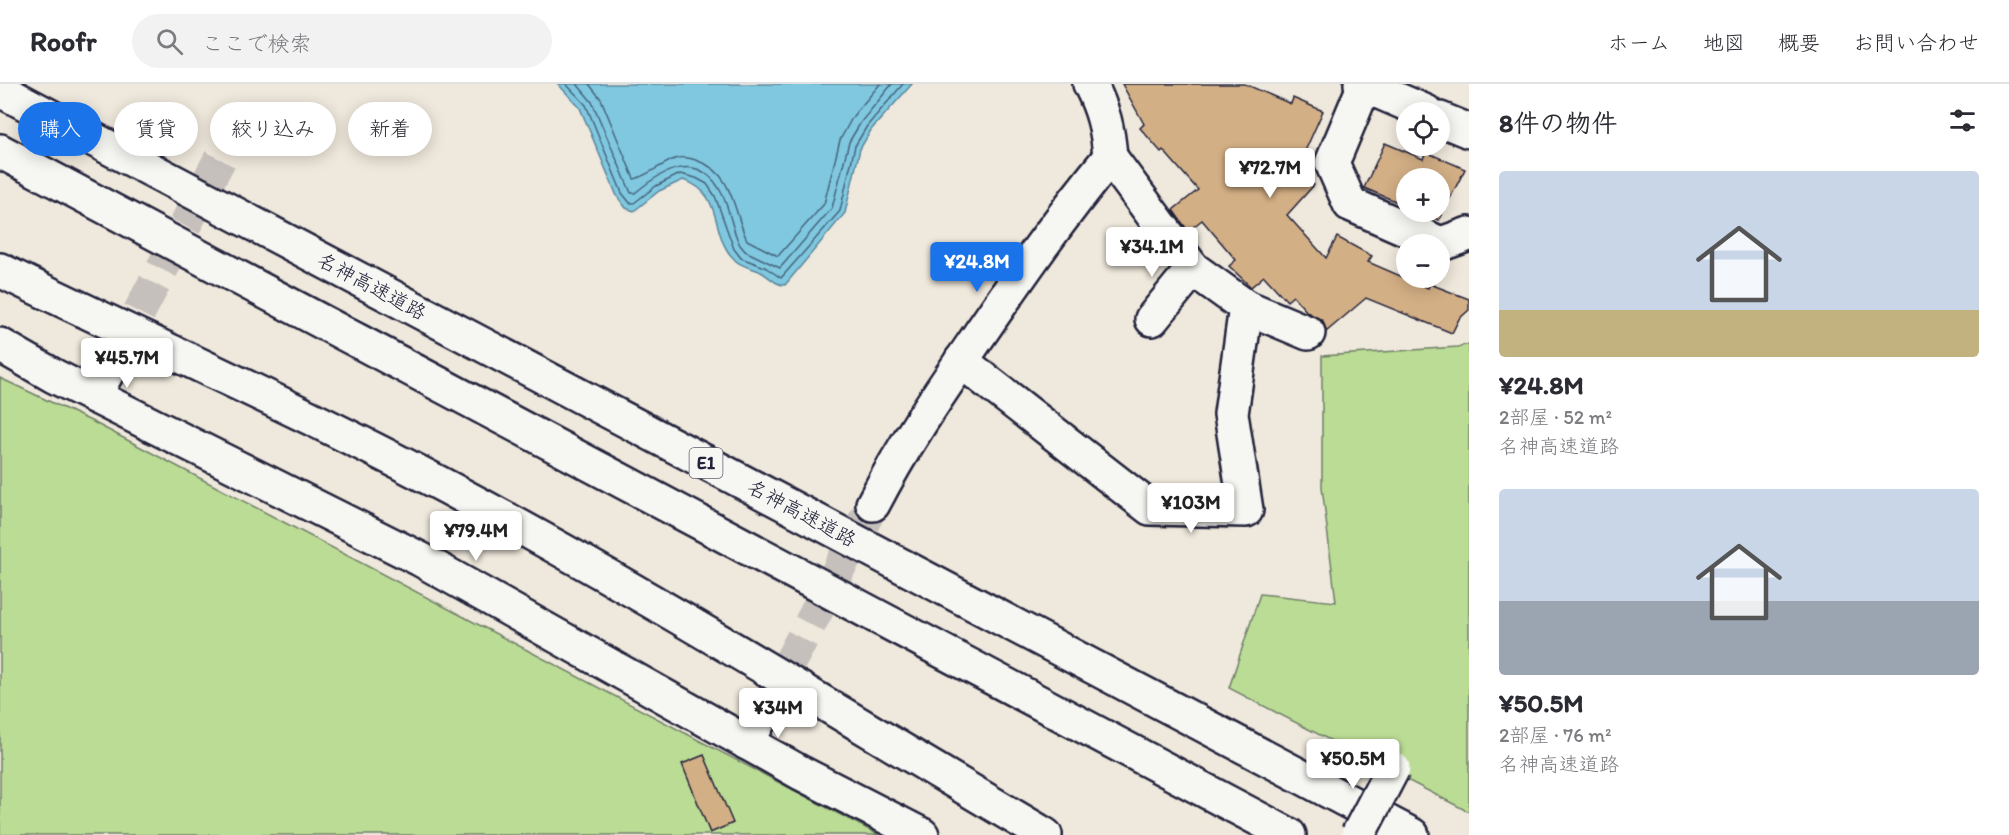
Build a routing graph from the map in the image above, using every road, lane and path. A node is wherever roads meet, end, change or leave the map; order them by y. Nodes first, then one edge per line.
1 (1090, 84) edge
2 (1364, 85) edge
3 (0, 90) edge
4 (1403, 102) edge
5 (1450, 123) edge
6 (1469, 131) edge
7 (0, 151) edge
8 (1110, 158) junction
9 (1469, 234) edge
10 (0, 270) edge
11 (1192, 270) junction
12 (1246, 307) junction
13 (1152, 319) dead end
14 (1308, 333) dead end
15 (0, 345) edge
16 (115, 358) tunnel mouth
17 (961, 361) junction
18 (94, 396) junction
19 (873, 504) tunnel mouth
20 (764, 711) tunnel mouth
21 (747, 743) junction
22 (1393, 768) dead end
23 (922, 835) edge
24 (1045, 835) edge
25 (1289, 835) edge
26 (1358, 835) edge
27 (1413, 835) edge

1 - 8 main road
2 - 4 main road
2 - 9 main road
3 - 27 main road, 名神高速道路 / E1
5 - 6 main road
7 - 25 main road
8 - 11 main road
8 - 17 main road
10 - 24 main road
11 - 12 main road
11 - 13 main road
12 - 14 main road
12 - 17 main road
15 - 18 main road
16 - 18 main road
17 - 19 main road
18 - 21 main road
20 - 21 main road
21 - 23 main road
22 - 26 main road, bridge

